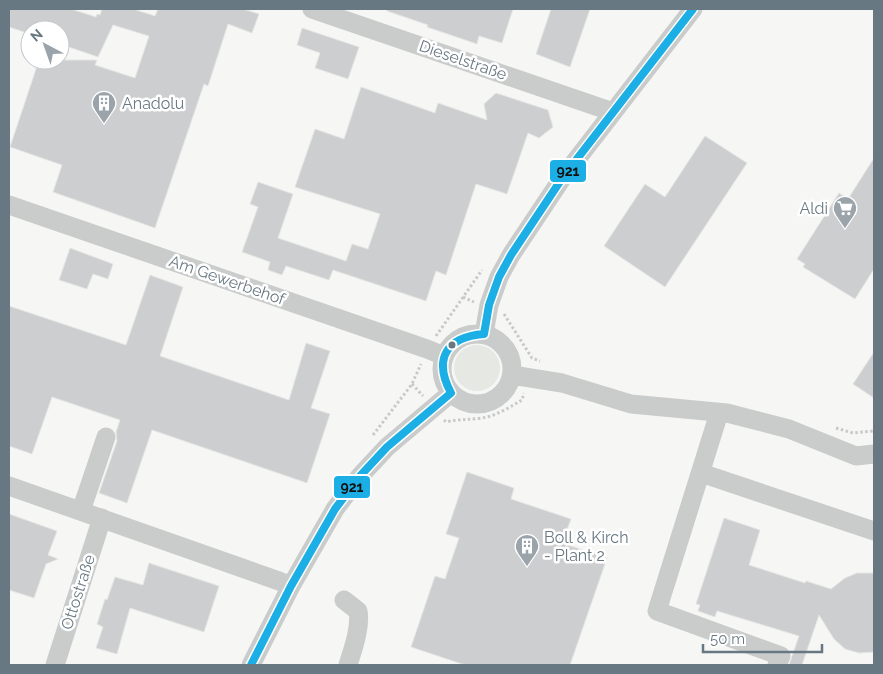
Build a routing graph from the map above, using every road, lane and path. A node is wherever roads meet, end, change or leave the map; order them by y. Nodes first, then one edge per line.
1 (312, 9) edge
2 (693, 9) edge
3 (613, 112) junction
4 (9, 206) edge
5 (483, 269) dead end
6 (463, 297) junction
7 (489, 305) junction
8 (484, 334) junction
9 (435, 353) junction
10 (549, 363) dead end
11 (520, 377) junction
12 (412, 384) junction
13 (451, 393) junction
14 (433, 408) junction
15 (719, 413) junction
16 (831, 426) dead end
17 (874, 431) edge
18 (372, 436) dead end
19 (106, 437) dead end
20 (874, 454) edge
21 (701, 473) junction
22 (9, 486) edge
23 (81, 511) junction
24 (102, 518) junction
25 (874, 531) edge
26 (291, 586) junction
27 (344, 600) dead end
28 (55, 665) edge
29 (251, 665) edge
30 (348, 665) edge
31 (778, 665) edge

1 - 3 street, Dieselstraße
2 - 3 street
3 - 7 street
4 - 9 street, Am Gewerbehof
5 - 6 path
6 - 7 path
6 - 9 path
7 - 8 street
7 - 10 path
8 - 9 street
8 - 11 street
9 - 12 path
9 - 13 street
11 - 13 street
11 - 14 path
11 - 15 street
12 - 14 path
12 - 18 path
13 - 14 street
14 - 26 street
15 - 20 street
15 - 21 street
16 - 17 path
19 - 23 street
21 - 25 street
21 - 31 street
22 - 23 street
23 - 24 street
24 - 26 street
24 - 28 street, Ottostraße
26 - 29 street
27 - 30 street

